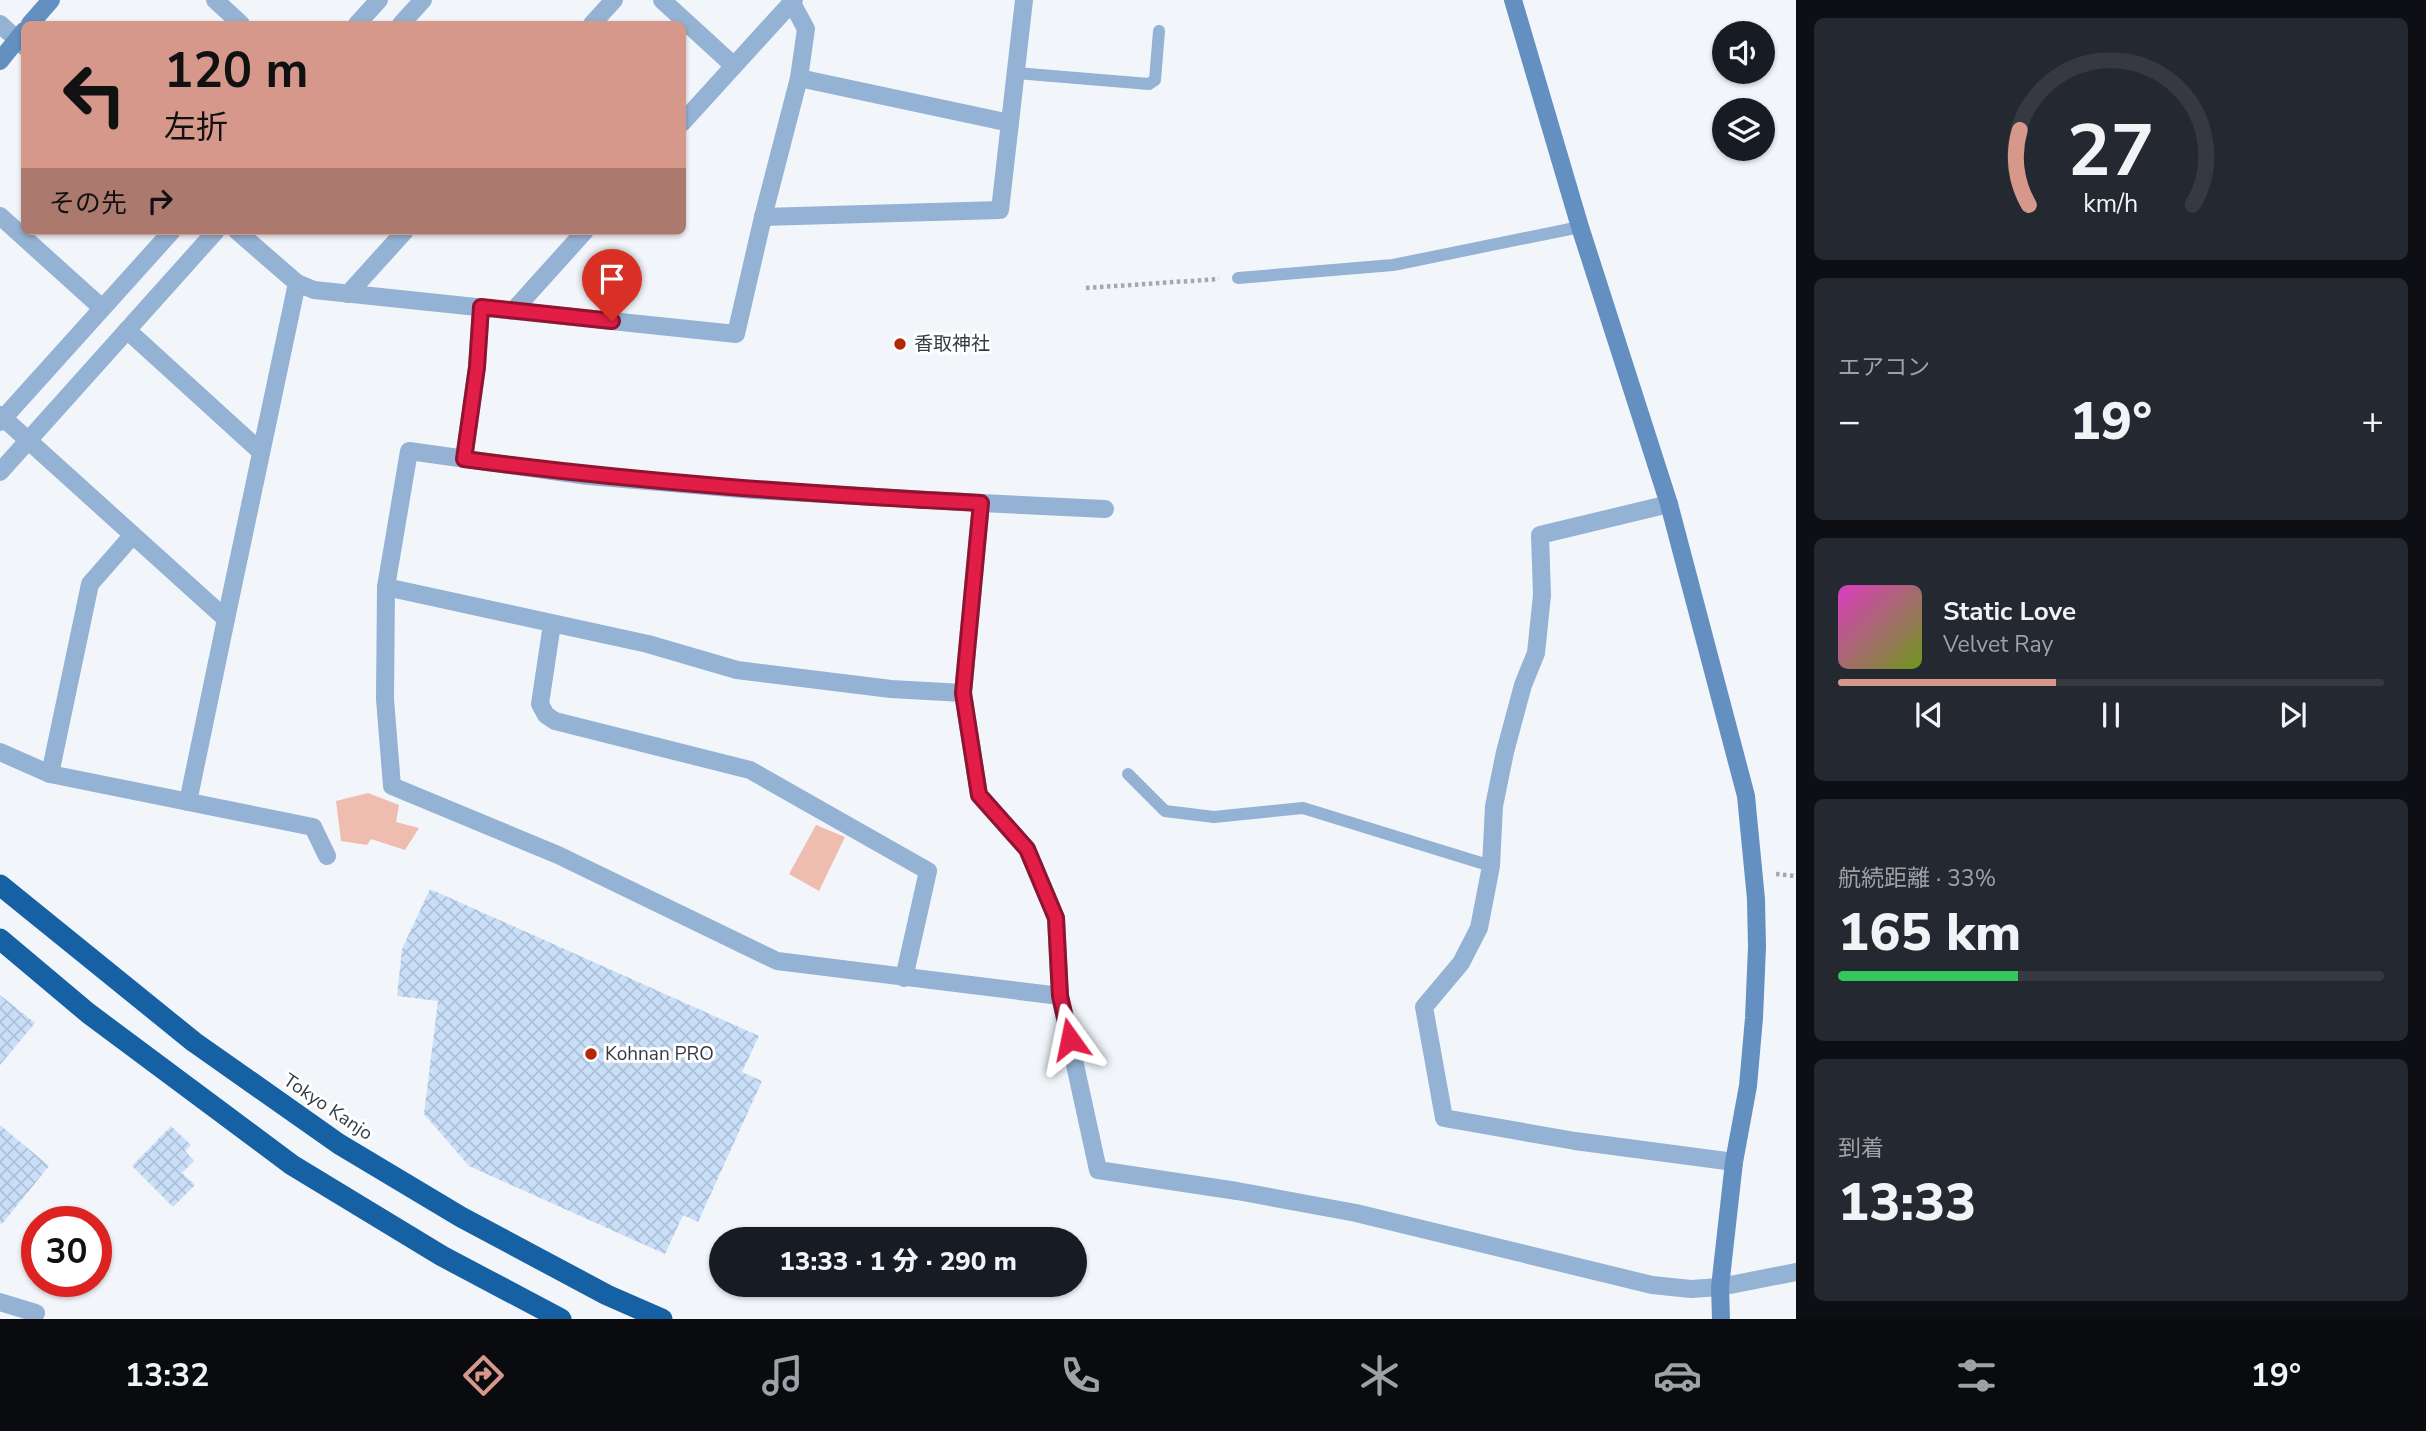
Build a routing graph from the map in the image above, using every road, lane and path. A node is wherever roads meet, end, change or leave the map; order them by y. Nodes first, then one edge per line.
1 (51, 0) edge
2 (215, 0) edge
3 (379, 0) edge
4 (423, 0) edge
5 (614, 0) edge
6 (662, 0) edge
7 (1024, 0) edge
8 (1513, 0) edge
9 (793, 1) edge
10 (33, 21) edge
11 (239, 21) edge
12 (360, 21) edge
13 (404, 21) edge
14 (595, 21) edge
15 (685, 21) edge
16 (686, 22) edge
17 (0, 24) edge
18 (1159, 31) dead end
19 (21, 38) edge
20 (21, 40) edge
21 (0, 61) edge
22 (734, 66) junction
23 (1016, 73) junction
24 (799, 78) junction
25 (686, 119) edge
26 (1010, 123) junction
27 (0, 216) edge
28 (763, 217) junction
29 (1580, 227) junction
30 (21, 235) edge
31 (21, 235) edge
32 (168, 235) edge
33 (212, 235) edge
34 (242, 235) edge
35 (401, 235) edge
36 (581, 235) edge
37 (1238, 278) joint
38 (298, 283) junction
39 (1086, 288) dead end
40 (348, 294) junction
41 (481, 307) junction
42 (102, 308) junction
43 (513, 311) junction
44 (127, 330) junction
45 (1, 418) edge
46 (28, 440) junction
47 (261, 451) junction
48 (464, 459) junction
49 (0, 472) edge
50 (981, 503) junction
51 (1669, 503) junction
52 (1105, 509) dead end
53 (132, 536) junction
54 (386, 587) junction
55 (226, 619) junction
56 (552, 624) junction
57 (963, 693) junction
58 (0, 752) edge
59 (50, 774) junction
60 (1128, 774) dead end
61 (188, 802) junction
62 (327, 856) dead end
63 (1491, 866) junction
64 (0, 885) edge
65 (0, 939) edge
66 (904, 978) junction
67 (1060, 996) junction
68 (1734, 1163) junction
69 (1796, 1272) edge
70 (1720, 1287) junction
71 (0, 1302) edge
72 (36, 1313) dead end
73 (561, 1319) edge
74 (662, 1319) edge
75 (1721, 1319) edge

1 - 10 street
2 - 11 street
3 - 12 street
4 - 13 street
5 - 14 street
6 - 15 street
7 - 23 street
8 - 29 street
9 - 22 street
9 - 24 street
16 - 22 street
17 - 19 street
18 - 23 lane
20 - 21 street
22 - 25 street
23 - 26 street
24 - 26 street
24 - 28 street
26 - 28 street
27 - 30 street
28 - 43 street
29 - 37 lane
29 - 51 street
31 - 42 street
32 - 42 street
33 - 44 street
34 - 38 street
35 - 40 street
36 - 43 street
37 - 39 path
38 - 40 street
38 - 47 street
40 - 41 street
41 - 43 street
41 - 48 street
42 - 45 street
44 - 46 street
44 - 47 street
45 - 46 street
46 - 49 street
46 - 53 street
47 - 55 street
48 - 50 street
48 - 54 street
50 - 52 street
50 - 57 street
51 - 63 street
51 - 68 street
53 - 55 street
53 - 59 street
54 - 56 street
54 - 66 street
55 - 61 street
56 - 57 street
56 - 66 street
57 - 67 street
58 - 59 street
59 - 61 street
60 - 63 lane
61 - 62 street
63 - 68 street
64 - 74 highway, Tokyo Kanjo
65 - 73 highway
66 - 67 street
67 - 70 street
68 - 70 street
69 - 70 street
70 - 75 street
71 - 72 street

